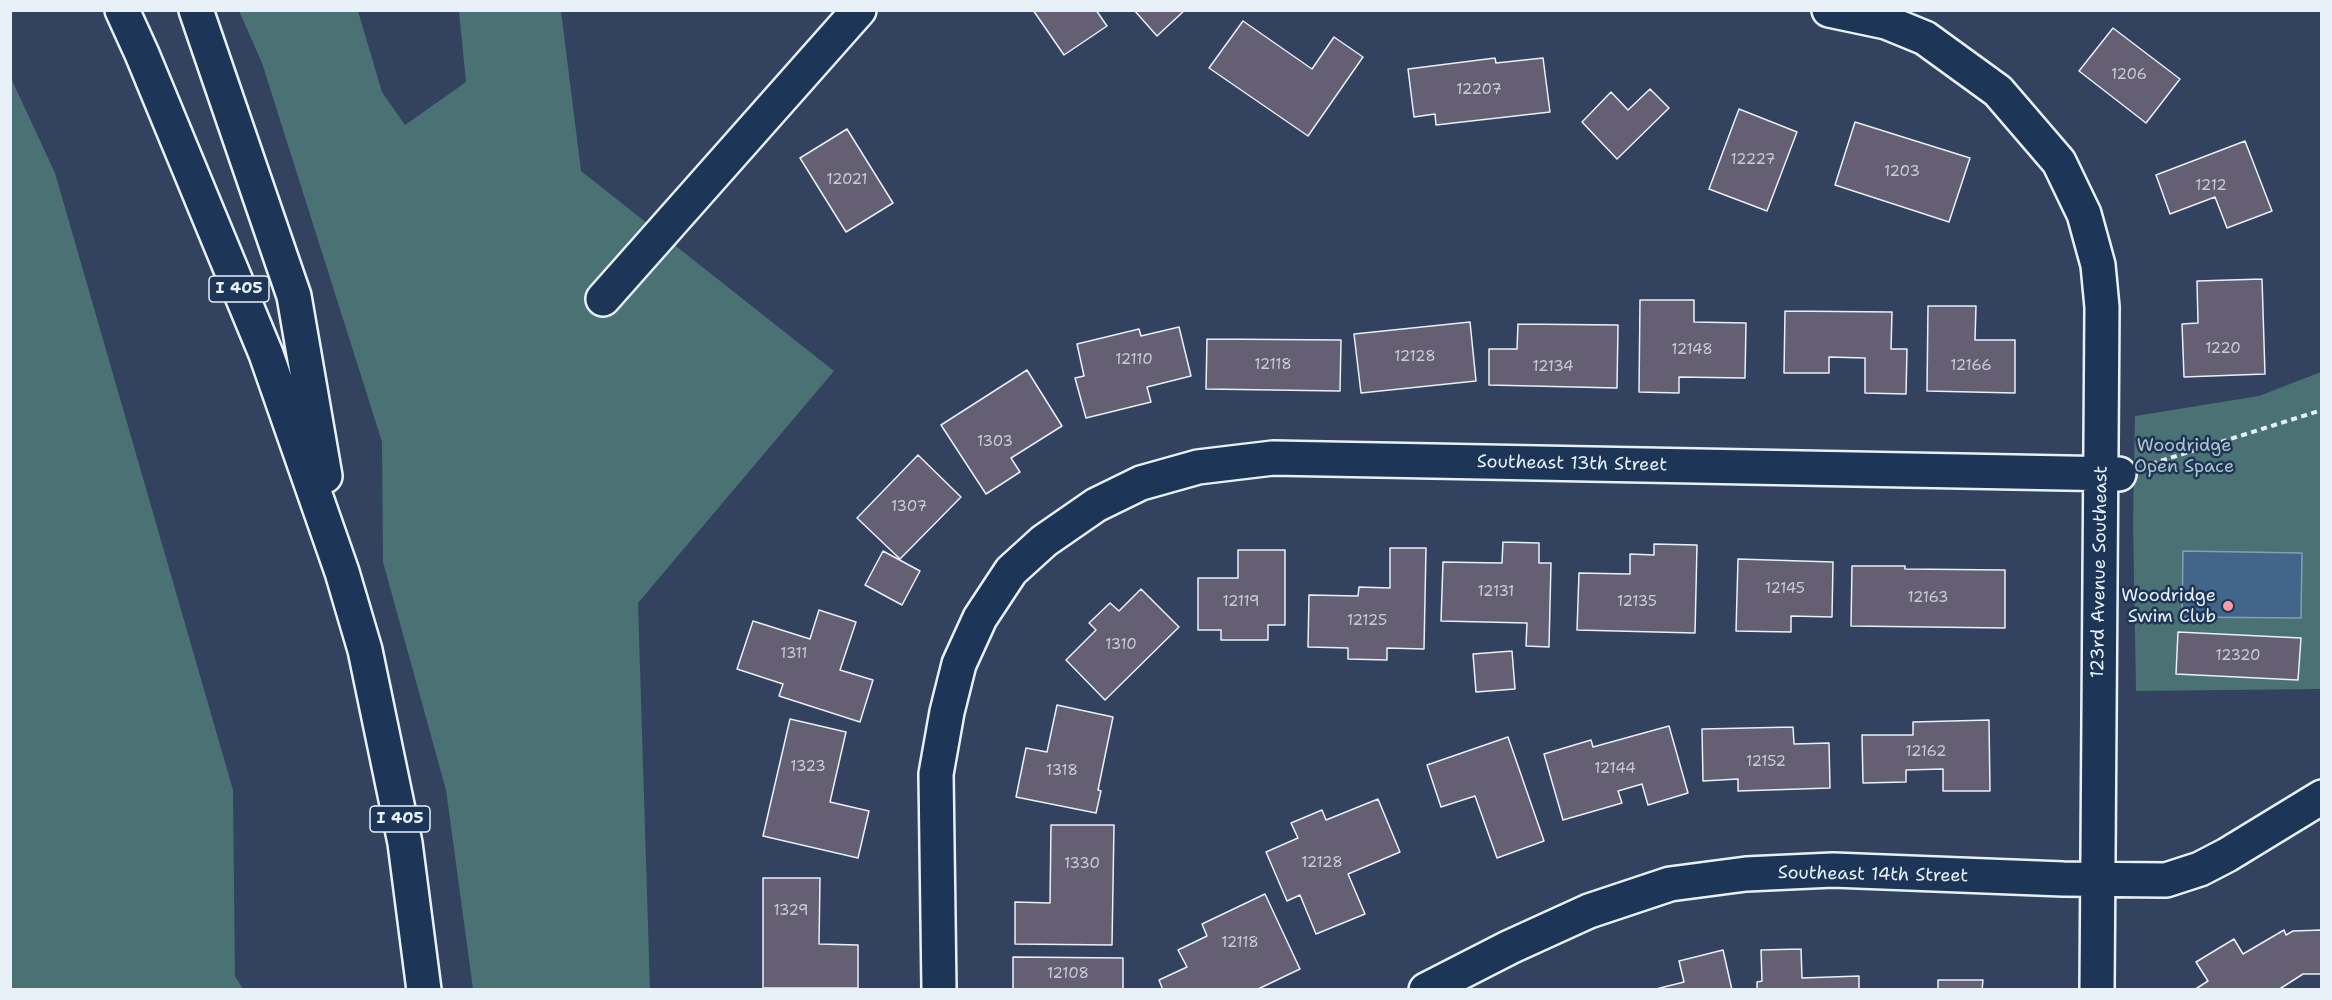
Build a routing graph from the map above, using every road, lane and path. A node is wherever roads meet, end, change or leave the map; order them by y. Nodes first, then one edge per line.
1 (122, 10) edge
2 (196, 10) edge
3 (859, 10) edge
4 (1829, 10) edge
5 (603, 299) dead end
6 (2322, 410) edge
7 (2110, 474) junction
8 (342, 572) junction
9 (2322, 797) edge
10 (2099, 880) junction
11 (424, 990) edge
12 (939, 990) edge
13 (1426, 990) edge
14 (2097, 990) edge

1 - 8 main road, I 405
2 - 8 main road
3 - 5 main road
4 - 7 main road, 123rd Avenue Southeast
6 - 7 path
7 - 10 main road, 123rd Avenue Southeast
7 - 12 main road, Southeast 13th Street
8 - 11 main road, I 405
9 - 10 main road, Southeast 14th Street
10 - 13 main road, Southeast 14th Street
10 - 14 main road, 123rd Avenue Southeast

